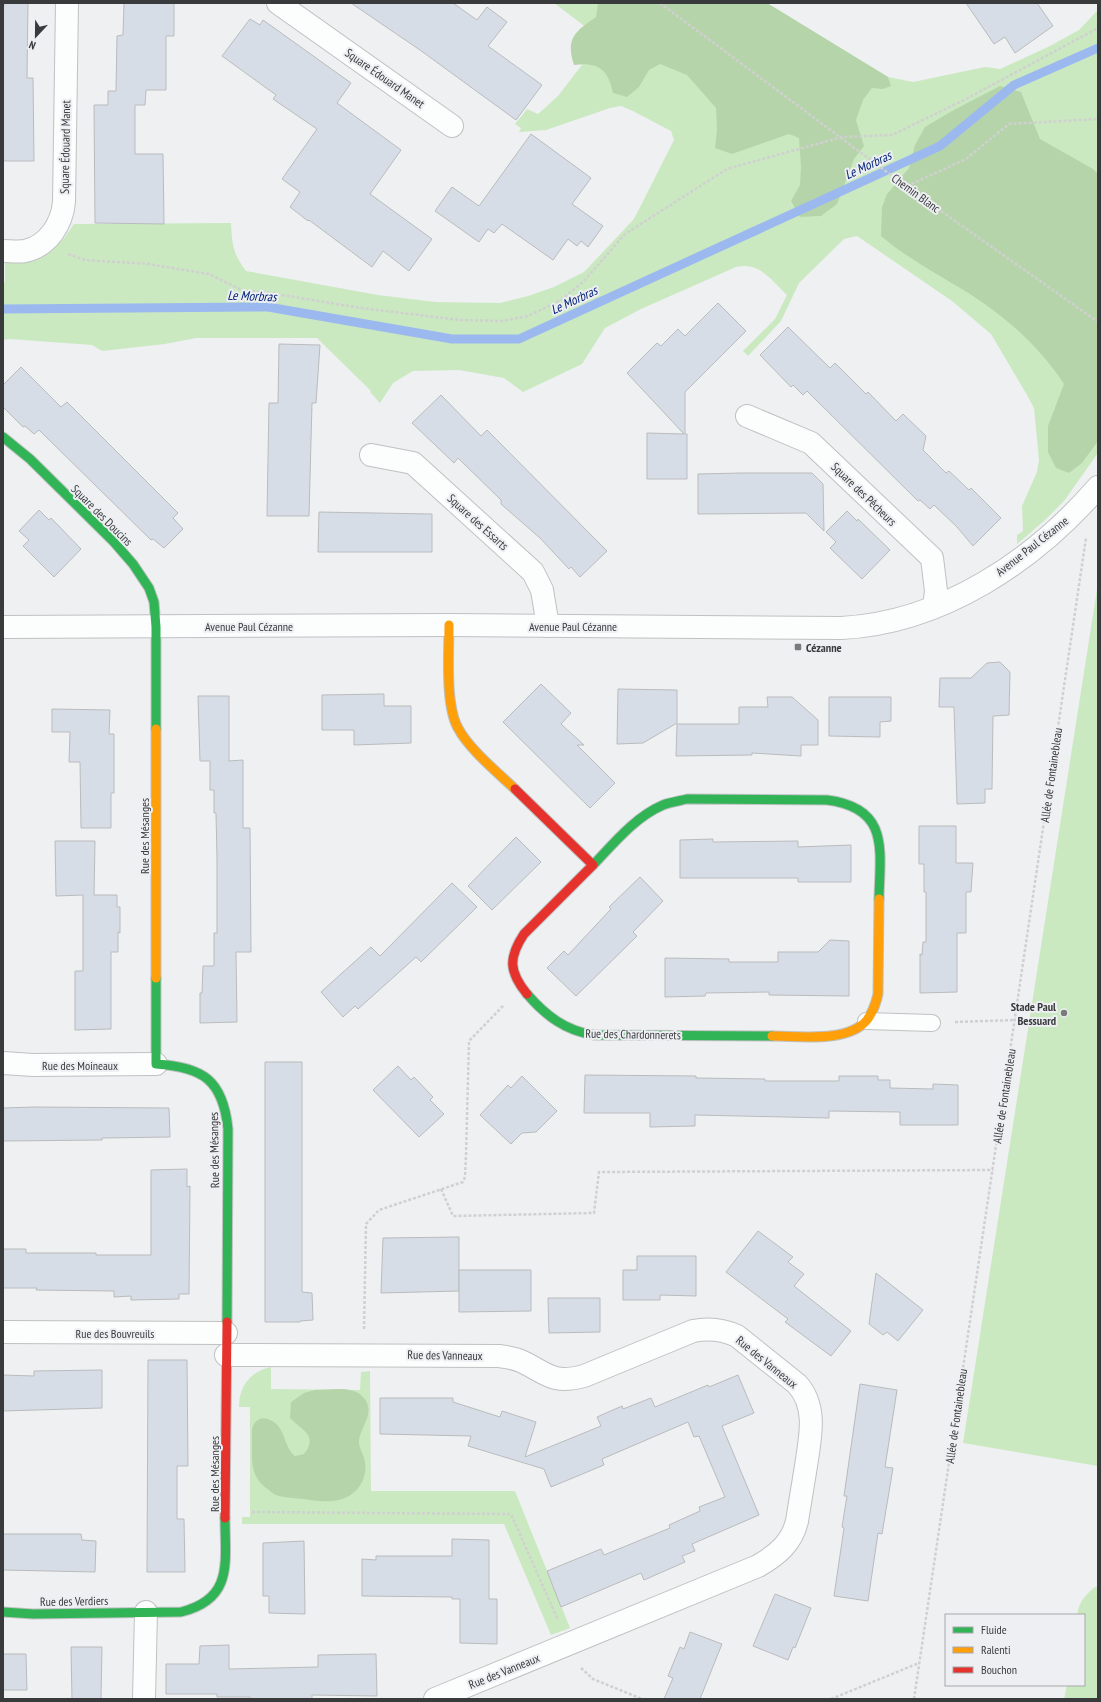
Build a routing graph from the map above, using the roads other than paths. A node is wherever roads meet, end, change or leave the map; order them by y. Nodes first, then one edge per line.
1 (67, 3) edge
2 (278, 3) edge
3 (452, 126) dead end
4 (3, 251) edge
5 (746, 416) dead end
6 (3, 437) edge
7 (370, 455) dead end
8 (1096, 489) edge
9 (934, 607) junction
10 (449, 625) junction
11 (548, 626) junction
12 (3, 627) edge
13 (156, 627) junction
14 (593, 865) junction
15 (866, 1022) junction
16 (932, 1023) road end
17 (3, 1063) edge
18 (156, 1064) junction
19 (3, 1332) edge
20 (226, 1333) junction
21 (226, 1355) junction
22 (3, 1612) edge
23 (146, 1612) junction
24 (144, 1699) edge
25 (435, 1699) edge

1 - 4 street, Square Édouard Manet
2 - 3 street, Square Édouard Manet
5 - 9 street, Square des Pêcheurs
6 - 13 street, Square des Doucins
7 - 11 street, Square des Essarts
8 - 9 street, Avenue Paul Cézanne
9 - 11 street, Avenue Paul Cézanne
10 - 11 street, Avenue Paul Cézanne
10 - 13 street, Avenue Paul Cézanne
10 - 14 street
12 - 13 street, Avenue Paul Cézanne
13 - 18 street, Rue des Mésanges
14 - 15 street, Rue des Chardonnerets
14 - 15 street, Rue des Chardonnerets
15 - 16 lane
17 - 18 street, Rue des Moineaux
18 - 20 street, Rue des Mésanges
19 - 20 street, Rue des Bouvreuils
20 - 21 street, Rue des Mésanges
21 - 23 street, Rue des Mésanges
21 - 25 street, Rue des Vanneaux
22 - 23 street, Rue des Verdiers
23 - 24 street

